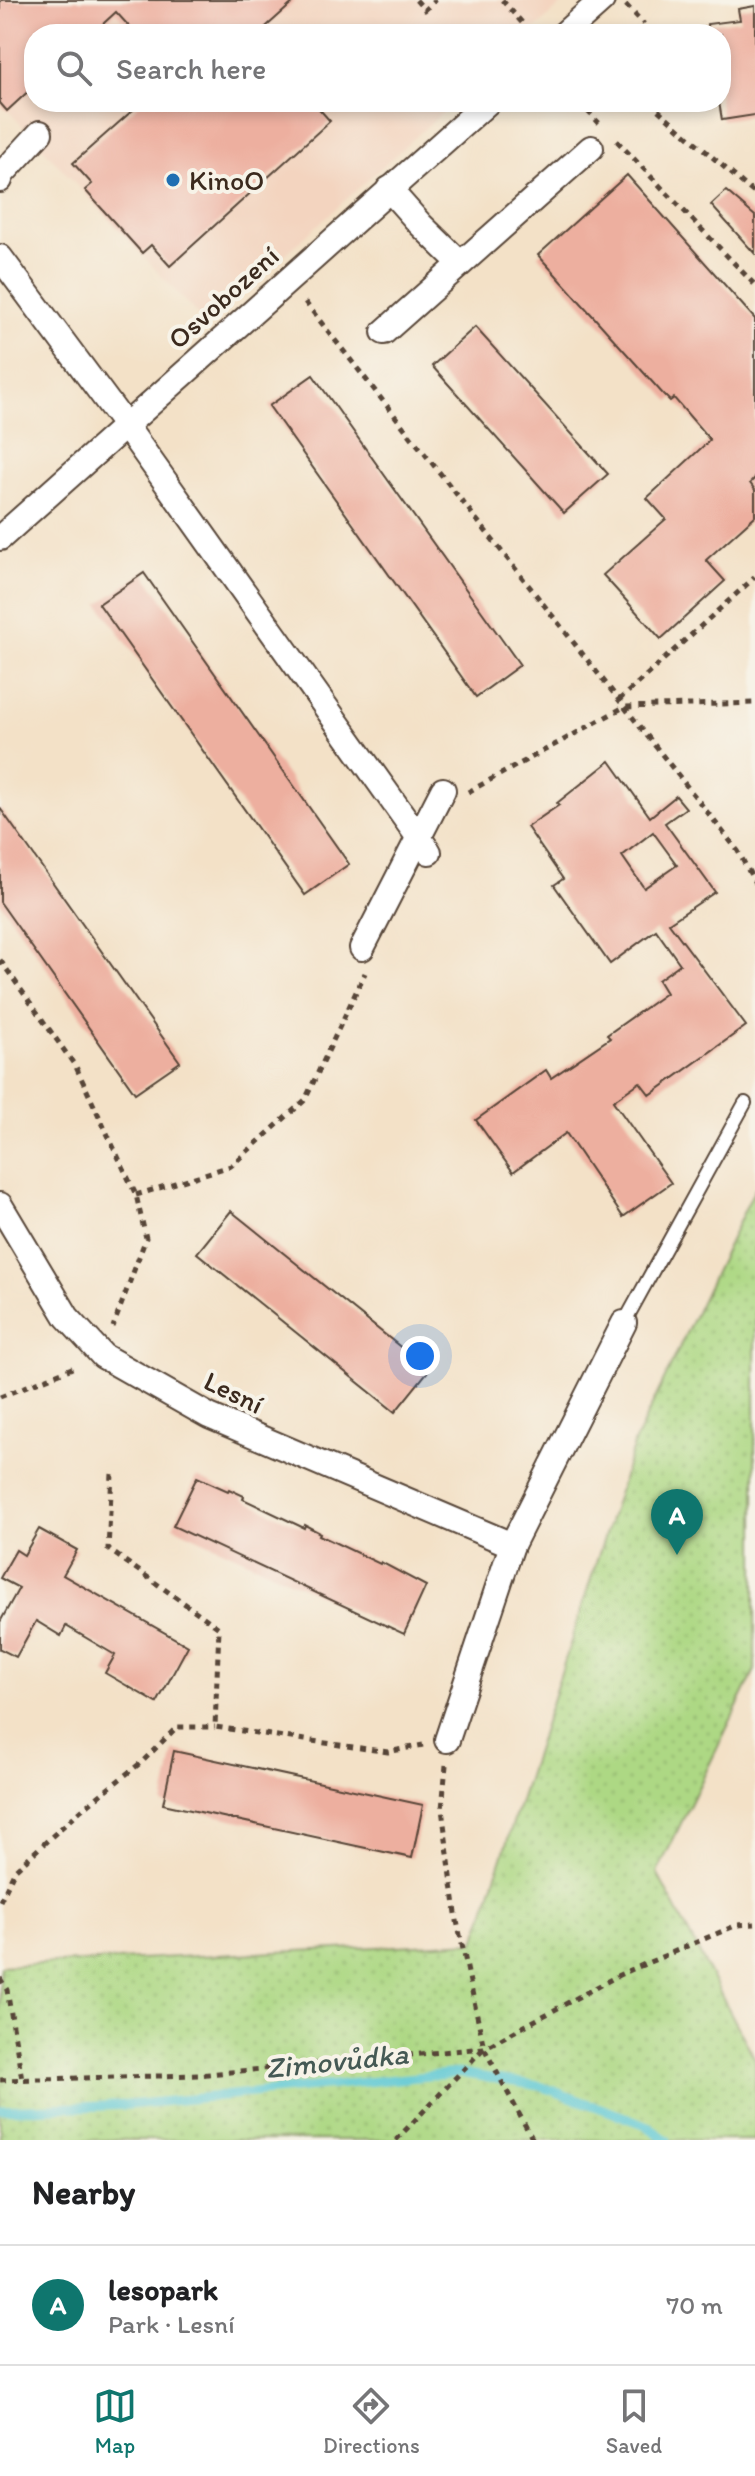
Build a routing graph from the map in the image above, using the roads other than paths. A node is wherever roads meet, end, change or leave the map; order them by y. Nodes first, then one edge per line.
1 (602, 0) edge
2 (575, 24) edge
3 (477, 112) edge
4 (40, 133) dead end
5 (602, 142) road end
6 (0, 180) edge
7 (389, 189) junction
8 (0, 257) edge
9 (460, 263) junction
10 (384, 332) dead end
11 (125, 425) junction
12 (0, 538) edge
13 (451, 793) road end
14 (424, 844) junction
15 (365, 956) road end
16 (745, 1103) dead end
17 (0, 1205) edge
18 (624, 1323) joint
19 (512, 1545) junction
20 (447, 1740) road end

1 - 2 street
3 - 7 street, Osvobození
4 - 6 street
5 - 9 street
7 - 9 street
7 - 11 street, Osvobození
8 - 11 street
9 - 10 street
11 - 12 street, Osvobození
11 - 14 street
13 - 14 street
14 - 15 street
16 - 18 lane
17 - 19 street, Lesní
18 - 19 street
19 - 20 street

